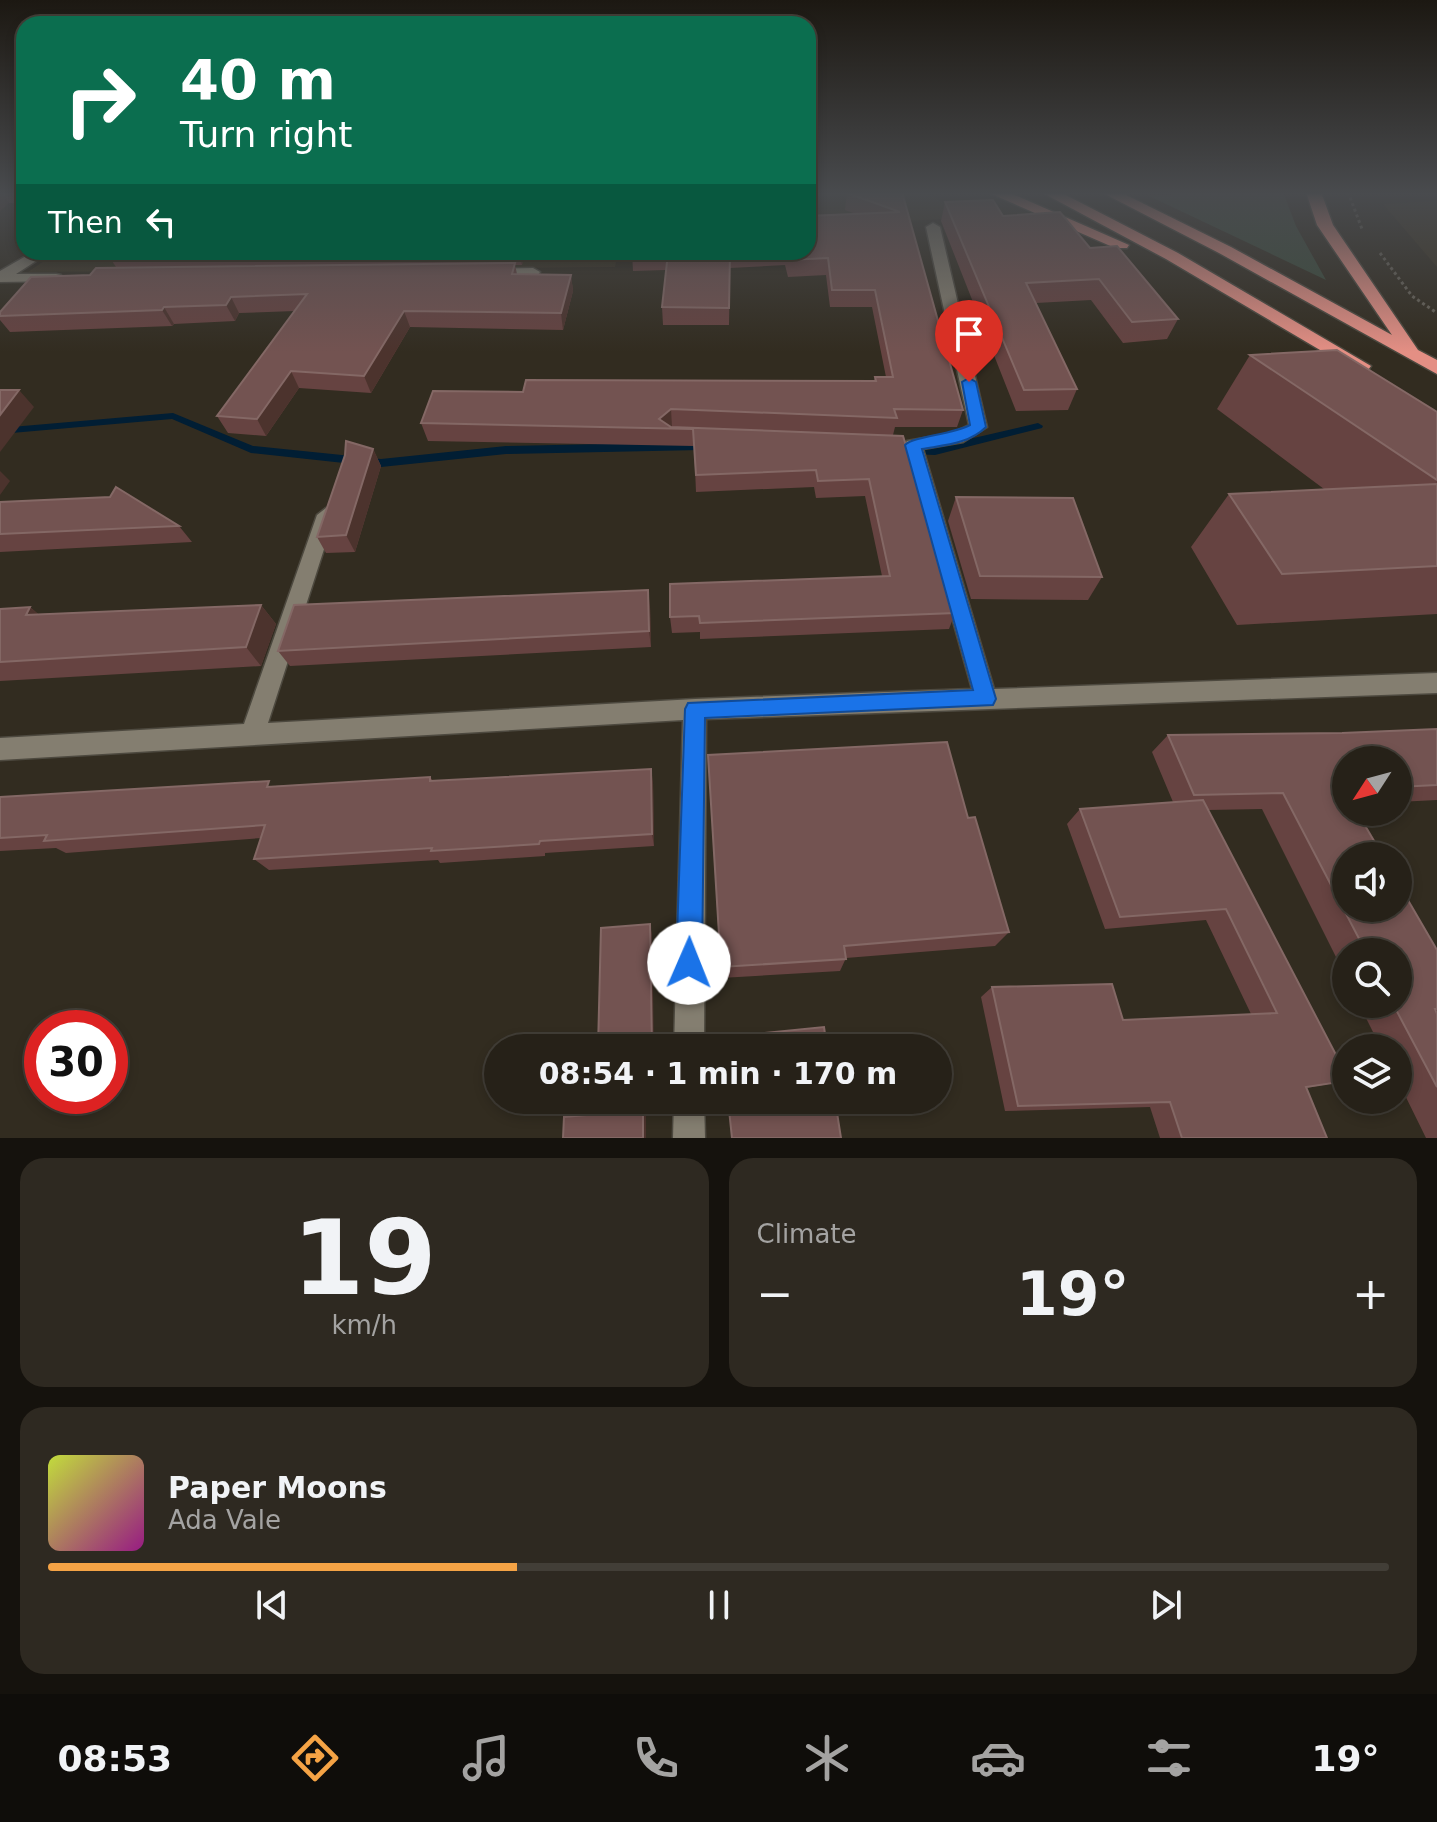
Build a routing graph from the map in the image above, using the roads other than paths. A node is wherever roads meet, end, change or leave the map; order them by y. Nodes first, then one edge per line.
1 (937, 245) edge
2 (1121, 245) edge
3 (1151, 245) edge
4 (1215, 245) edge
5 (1337, 245) edge
6 (30, 260) edge
7 (533, 272) edge
8 (470, 273) edge
9 (78, 277) edge
10 (0, 278) edge
11 (1316, 338) junction
12 (1416, 356) junction
13 (1437, 368) edge
14 (1383, 380) edge
15 (331, 500) edge
16 (1437, 683) edge
17 (986, 699) junction
18 (695, 709) junction
19 (252, 735) junction
20 (0, 749) edge
21 (689, 1034) edge
22 (689, 1114) edge
23 (689, 1138) edge

1 - 17 street
2 - 11 highway
3 - 11 highway
4 - 12 highway
5 - 12 highway
6 - 10 street
7 - 8 street
9 - 10 street
11 - 14 highway
12 - 13 highway
15 - 19 street
16 - 17 street
17 - 18 street
18 - 19 street
18 - 21 street
19 - 20 street
22 - 23 street

